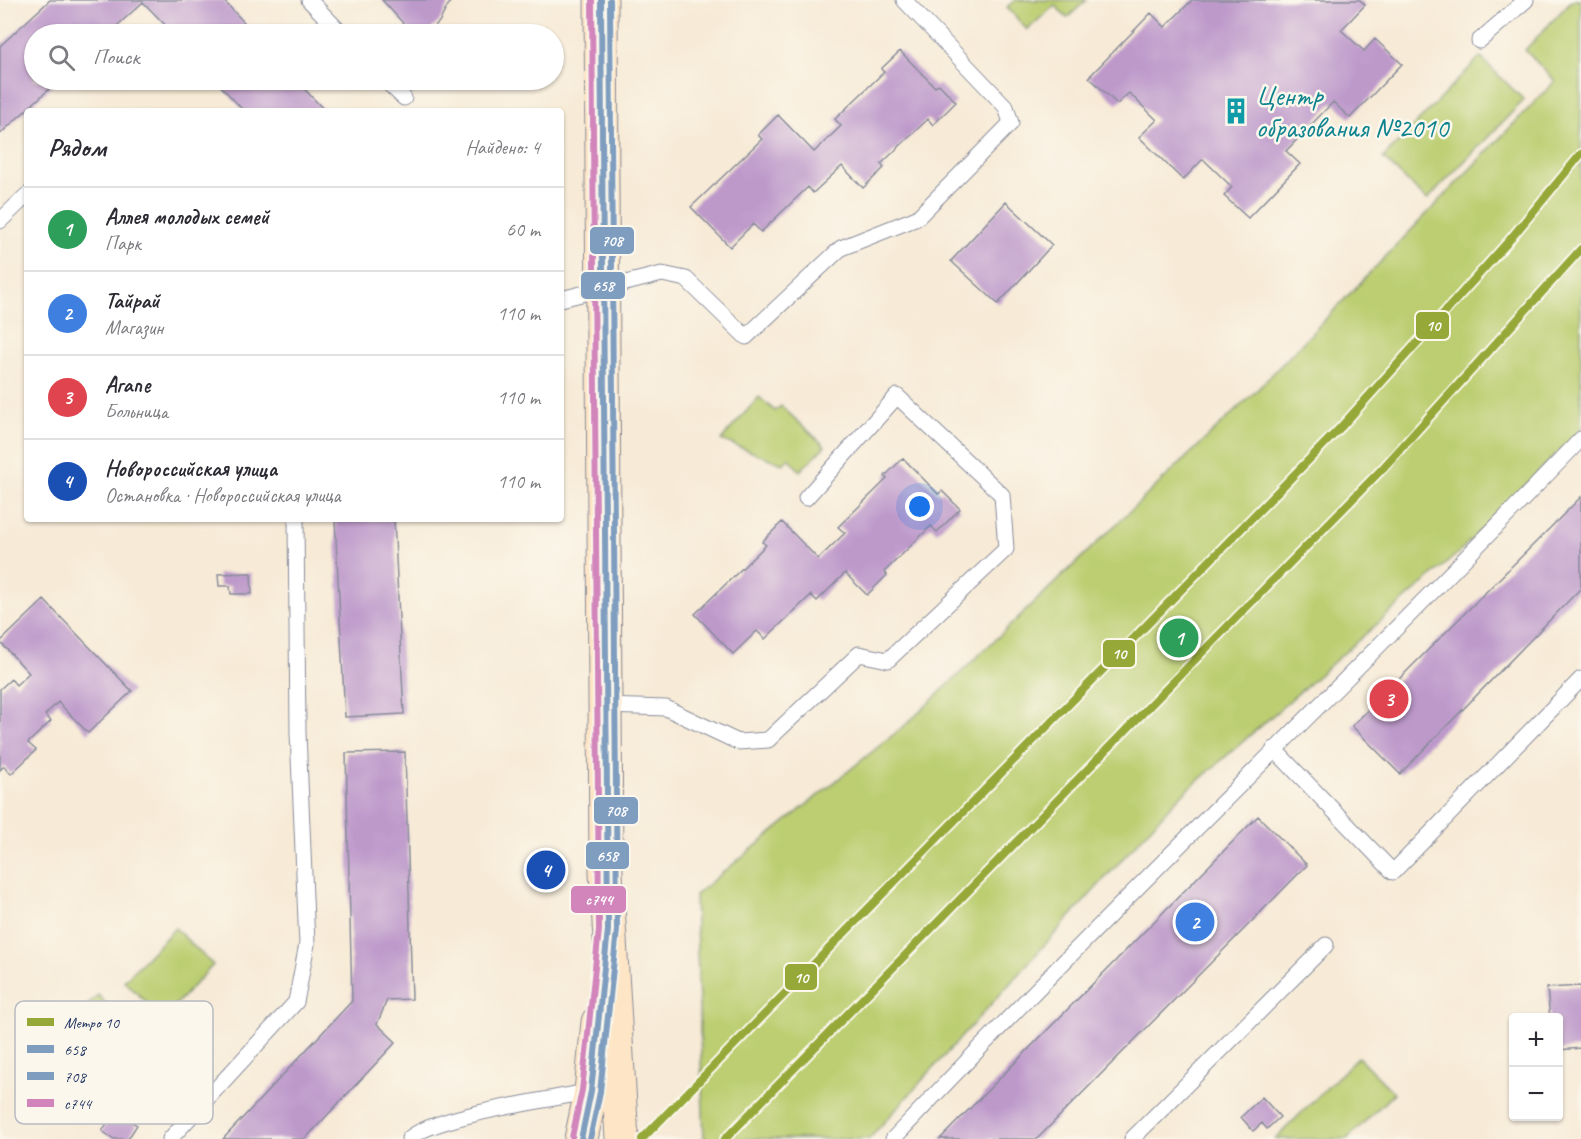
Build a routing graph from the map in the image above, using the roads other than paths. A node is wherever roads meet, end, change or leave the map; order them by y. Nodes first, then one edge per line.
1 (309, 0) edge
2 (601, 0) edge
3 (904, 0) edge
4 (1526, 0) edge
5 (332, 24) edge
6 (1479, 41) dead end
7 (396, 90) edge
8 (404, 98) dead end
9 (24, 198) edge
10 (0, 221) edge
11 (602, 288) junction
12 (564, 298) edge
13 (1581, 439) edge
14 (806, 498) dead end
15 (296, 522) edge
16 (1581, 679) edge
17 (606, 706) junction
18 (1274, 748) junction
19 (608, 930) junction
20 (1326, 945) dead end
21 (591, 1091) junction
22 (213, 1092) edge
23 (184, 1124) edge
24 (170, 1139) edge
25 (409, 1139) edge
26 (581, 1139) edge
27 (621, 1139) edge
28 (893, 1139) edge
29 (1132, 1139) edge

1 - 5 lane
2 - 11 street
3 - 11 lane
4 - 6 lane
7 - 8 lane
9 - 10 lane
11 - 12 lane
11 - 17 street
13 - 18 lane
14 - 17 lane
15 - 22 lane
16 - 18 lane
17 - 19 street
18 - 28 lane
19 - 21 street
19 - 27 street
20 - 29 lane
21 - 25 lane
21 - 26 street
23 - 24 lane

